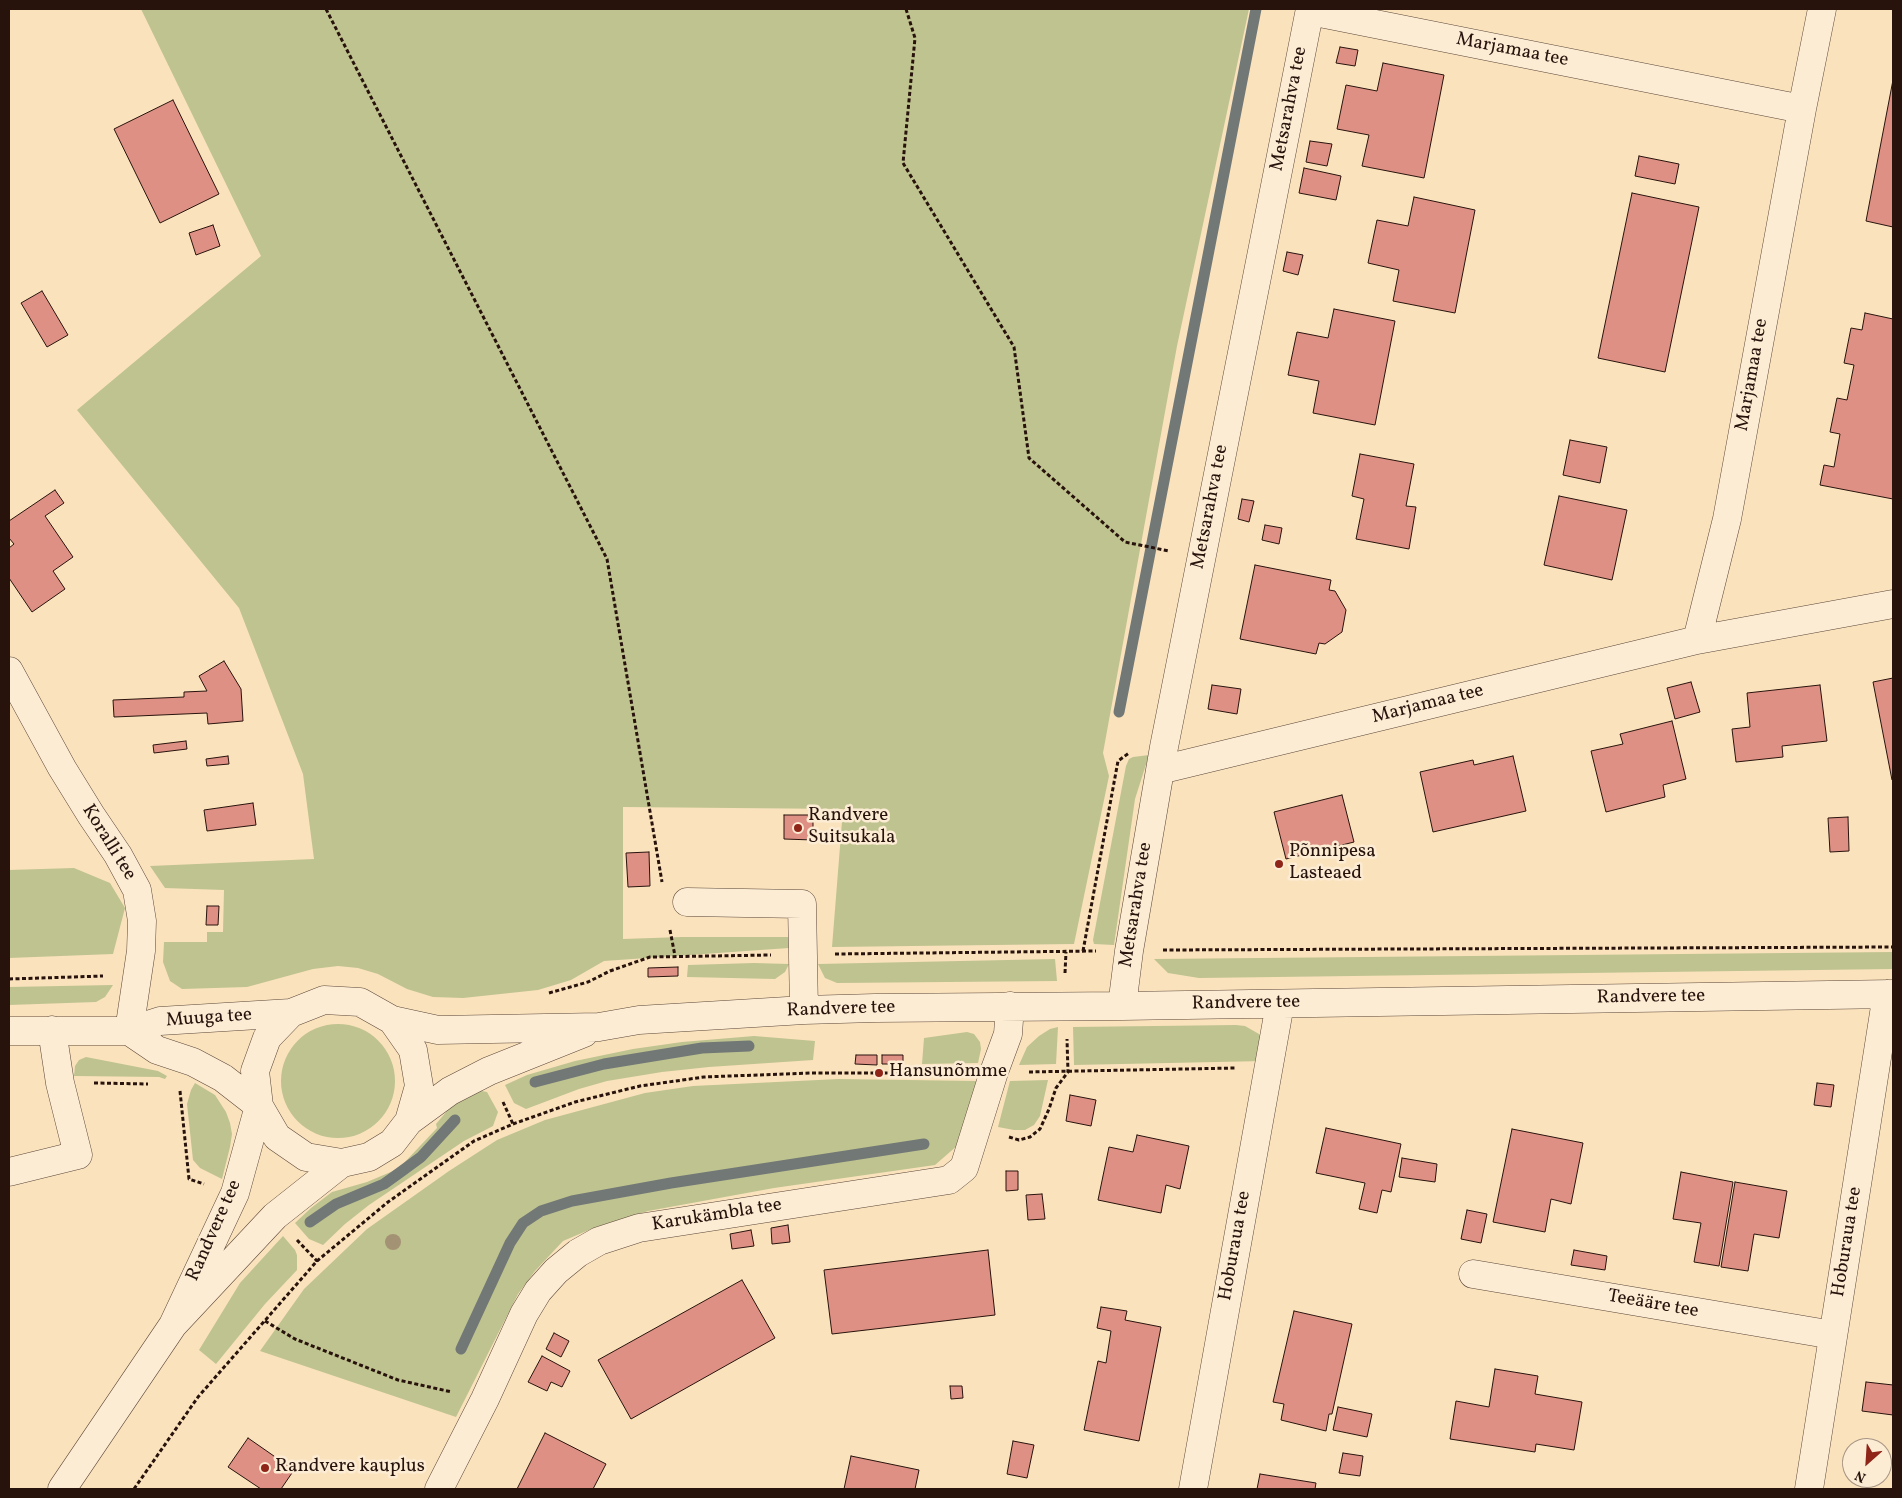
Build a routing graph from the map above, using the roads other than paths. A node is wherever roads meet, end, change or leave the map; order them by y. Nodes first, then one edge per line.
1 (1822, 9) edge
2 (1310, 10) edge
3 (1802, 109) junction
4 (1893, 604) edge
5 (1697, 640) junction
6 (9, 671) edge
7 (1162, 759) junction
8 (688, 902) dead end
9 (1890, 994) edge
10 (1280, 1004) junction
11 (1010, 1006) junction
12 (1122, 1006) junction
13 (804, 1010) junction
14 (291, 1013) junction
15 (392, 1020) junction
16 (599, 1027) junction
17 (52, 1030) junction
18 (9, 1031) edge
19 (129, 1031) junction
20 (258, 1106) junction
21 (409, 1121) junction
22 (342, 1163) junction
23 (9, 1172) edge
24 (1473, 1274) dead end
25 (173, 1325) junction
26 (1833, 1335) junction
27 (62, 1489) edge
28 (439, 1489) edge
29 (1193, 1489) edge
30 (1808, 1489) edge

1 - 3 street, Marjamaa tee
2 - 3 street, Marjamaa tee
2 - 7 street, Metsarahva tee
3 - 5 street, Marjamaa tee
4 - 5 street, Marjamaa tee
5 - 7 street, Marjamaa tee
6 - 19 street, Koralli tee
7 - 12 street, Metsarahva tee
8 - 13 street
9 - 10 street, Randvere tee
9 - 26 street, Hoburaua tee
10 - 12 street, Randvere tee
10 - 29 street, Hoburaua tee
11 - 12 street, Randvere tee
11 - 13 street, Randvere tee
11 - 28 street, Karukämbla tee
13 - 16 street, Randvere tee
14 - 15 street, Randvere tee
14 - 19 street, Muuga tee
14 - 20 street, Randvere tee
15 - 16 street, Randvere tee
15 - 21 street, Randvere tee
16 - 21 street, Randvere tee
17 - 18 street, Muuga tee
17 - 19 street, Muuga tee
17 - 23 street
19 - 20 street, Muuga tee
20 - 22 street, Randvere tee
20 - 25 street, Randvere tee
21 - 22 street, Randvere tee
22 - 25 street, Randvere tee
24 - 26 street, Teeääre tee
25 - 27 street, Randvere tee
26 - 30 street, Hoburaua tee

